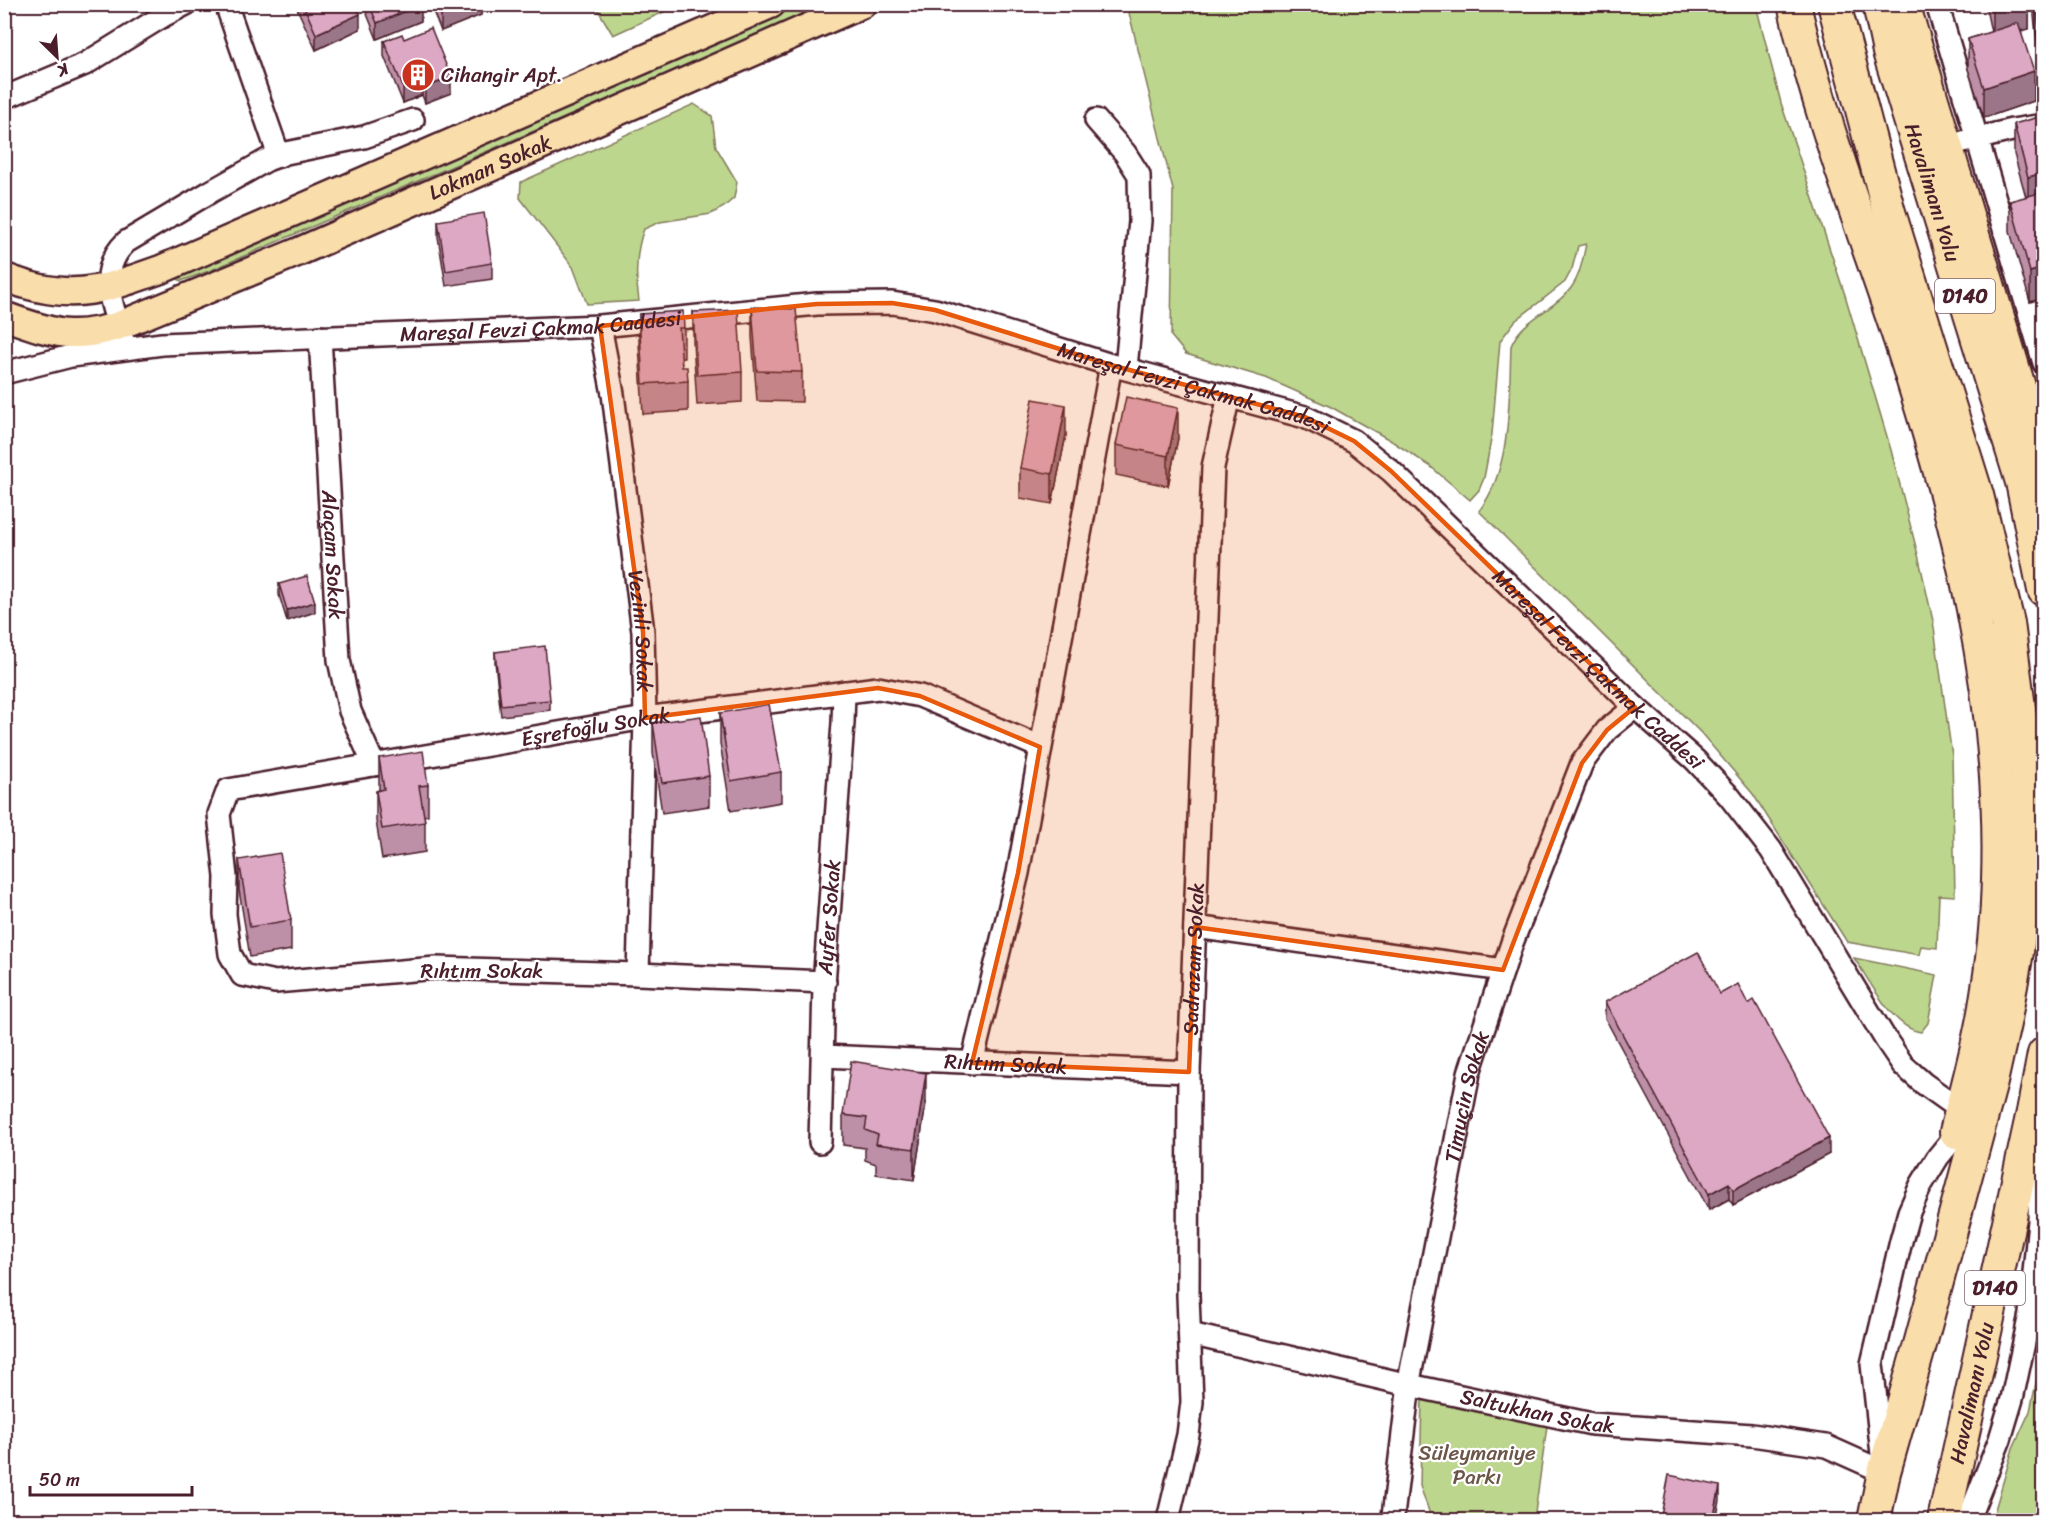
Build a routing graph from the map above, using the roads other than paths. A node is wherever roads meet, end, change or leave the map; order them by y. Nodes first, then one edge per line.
1 (186, 4) edge
2 (226, 4) edge
3 (771, 4) edge
4 (862, 4) edge
5 (1794, 4) edge
6 (1834, 4) edge
7 (1879, 4) edge
8 (1903, 4) edge
9 (1937, 4) edge
10 (4, 98) edge
11 (412, 120) dead end
12 (1096, 120) dead end
13 (2043, 125) edge
14 (1976, 138) junction
15 (1945, 147) junction
16 (279, 156) junction
17 (4, 277) edge
18 (108, 288) junction
19 (4, 316) edge
20 (600, 326) junction
21 (122, 337) junction
22 (320, 338) junction
23 (2043, 363) edge
24 (1119, 367) junction
25 (4, 373) edge
26 (1230, 396) junction
27 (2043, 469) edge
28 (2043, 590) edge
29 (844, 692) junction
30 (1635, 707) junction
31 (645, 718) junction
32 (1040, 747) junction
33 (375, 765) junction
34 (226, 877) joint
35 (1195, 927) junction
36 (1503, 970) junction
37 (638, 974) junction
38 (825, 982) junction
39 (2043, 1054) edge
40 (823, 1056) junction
41 (972, 1063) junction
42 (1189, 1072) junction
43 (2038, 1101) edge
44 (1958, 1122) junction
45 (820, 1142) dead end
46 (1190, 1334) junction
47 (1922, 1341) junction
48 (1408, 1385) junction
49 (1884, 1472) junction
50 (1396, 1519) edge
51 (1168, 1521) edge
52 (1874, 1521) edge
53 (1944, 1521) edge
54 (1968, 1521) edge

1 - 10 street
2 - 16 street
3 - 18 main road, Lokman Sokak
4 - 21 main road, Lokman Sokak
5 - 44 highway
6 - 47 highway, D140
7 - 28 highway, Havalimanı Yolu / D140
8 - 15 highway
9 - 14 street
11 - 16 street
12 - 24 street
13 - 14 street
14 - 15 street
14 - 23 street
15 - 27 highway
16 - 18 street
17 - 18 main road
18 - 21 street
19 - 21 main road, Mareşal Fevzi Çakmak Caddesi
20 - 22 street, Mareşal Fevzi Çakmak Caddesi
20 - 24 street, Mareşal Fevzi Çakmak Caddesi
20 - 31 street, Vezinli Sokak
21 - 22 street, Mareşal Fevzi Çakmak Caddesi
21 - 25 street
22 - 33 street, Alaçam Sokak
24 - 26 street, Mareşal Fevzi Çakmak Caddesi
24 - 32 street
26 - 30 street, Mareşal Fevzi Çakmak Caddesi
26 - 35 street, Sadrazam Sokak
29 - 31 street, Eşrefoğlu Sokak
29 - 32 street, Eşrefoğlu Sokak
29 - 38 street, Ayfer Sokak
30 - 36 street, Timuçin Sokak
30 - 44 street, Mareşal Fevzi Çakmak Caddesi
31 - 33 street, Eşrefoğlu Sokak
31 - 37 street, Vezinli Sokak
32 - 41 street
33 - 34 street, Eşrefoğlu Sokak
34 - 37 street, Rıhtım Sokak
35 - 36 street
35 - 42 street, Sadrazam Sokak
36 - 48 street, Timuçin Sokak
37 - 38 street, Rıhtım Sokak
38 - 40 street, Ayfer Sokak
39 - 43 highway, Havalimanı Yolu / D140
40 - 41 street, Rıhtım Sokak
40 - 45 street, Ayfer Sokak
41 - 42 street, Rıhtım Sokak
42 - 46 street, Sadrazam Sokak
43 - 53 highway, Havalimanı Yolu / D140
43 - 54 street
44 - 47 highway
44 - 49 street
46 - 48 street, Saltukhan Sokak
46 - 51 street, Sadrazam Sokak
47 - 49 highway, D140
48 - 49 street, Saltukhan Sokak
48 - 50 street, Timuçin Sokak
49 - 52 highway, D140

